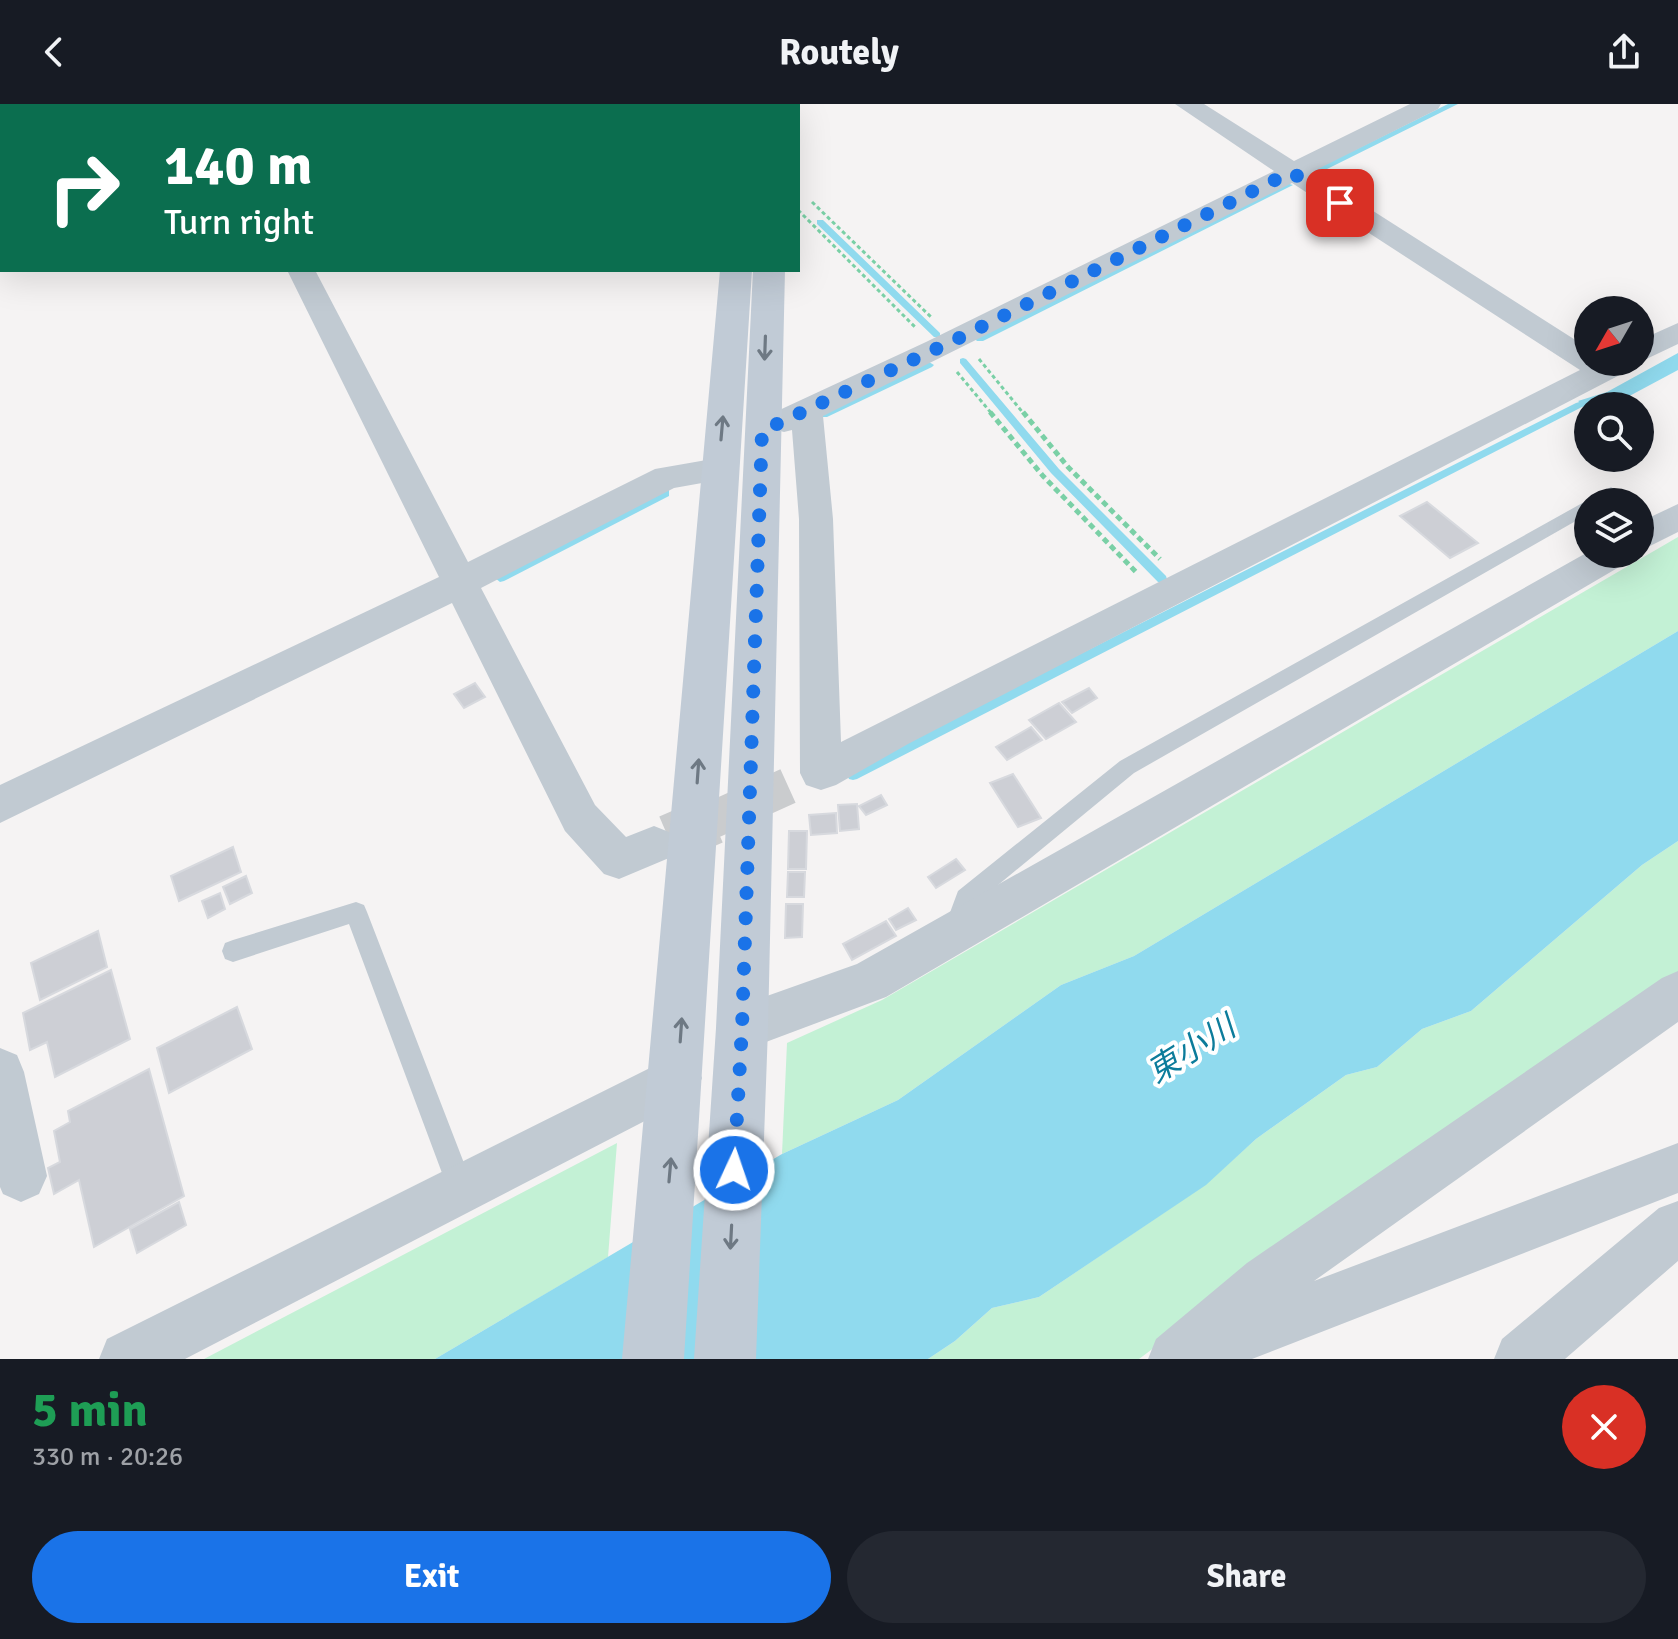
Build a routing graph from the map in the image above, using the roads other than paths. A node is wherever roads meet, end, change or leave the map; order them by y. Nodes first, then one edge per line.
1 (1187, 104) edge
2 (1429, 104) edge
3 (1291, 172) junction
4 (302, 272) edge
5 (736, 272) edge
6 (769, 272) edge
7 (1678, 332) edge
8 (1574, 344) edge
9 (1654, 345) edge
10 (1593, 376) edge
11 (806, 410) junction
12 (762, 431) junction
13 (718, 470) junction
14 (1574, 514) edge
15 (1678, 516) edge
16 (1654, 530) edge
17 (1589, 568) edge
18 (461, 582) junction
19 (0, 805) edge
20 (654, 845) tunnel mouth
21 (953, 934) junction
22 (233, 951) dead end
23 (1678, 994) edge
24 (740, 1051) junction
25 (0, 1072) edge
26 (676, 1093) junction
27 (1678, 1168) edge
28 (21, 1176) dead end
29 (461, 1189) junction
30 (1678, 1227) edge
31 (127, 1359) edge
32 (653, 1359) edge
33 (725, 1359) edge
34 (1178, 1359) edge
35 (1522, 1359) edge

1 - 3 street
2 - 3 street
3 - 8 street
3 - 11 street
4 - 18 street
13 -> 5 street
6 -> 12 street
7 - 9 street
10 - 11 street
11 - 12 street
12 - 24 street
13 - 18 street
26 -> 13 street
14 - 21 lane
15 - 16 street
17 - 21 street
18 - 19 street
18 - 20 street
21 - 24 street
22 - 29 lane
23 - 34 street
24 -> 33 street
25 - 28 street
26 - 29 street
32 -> 26 street
27 - 34 street
29 - 31 street
30 - 35 street

